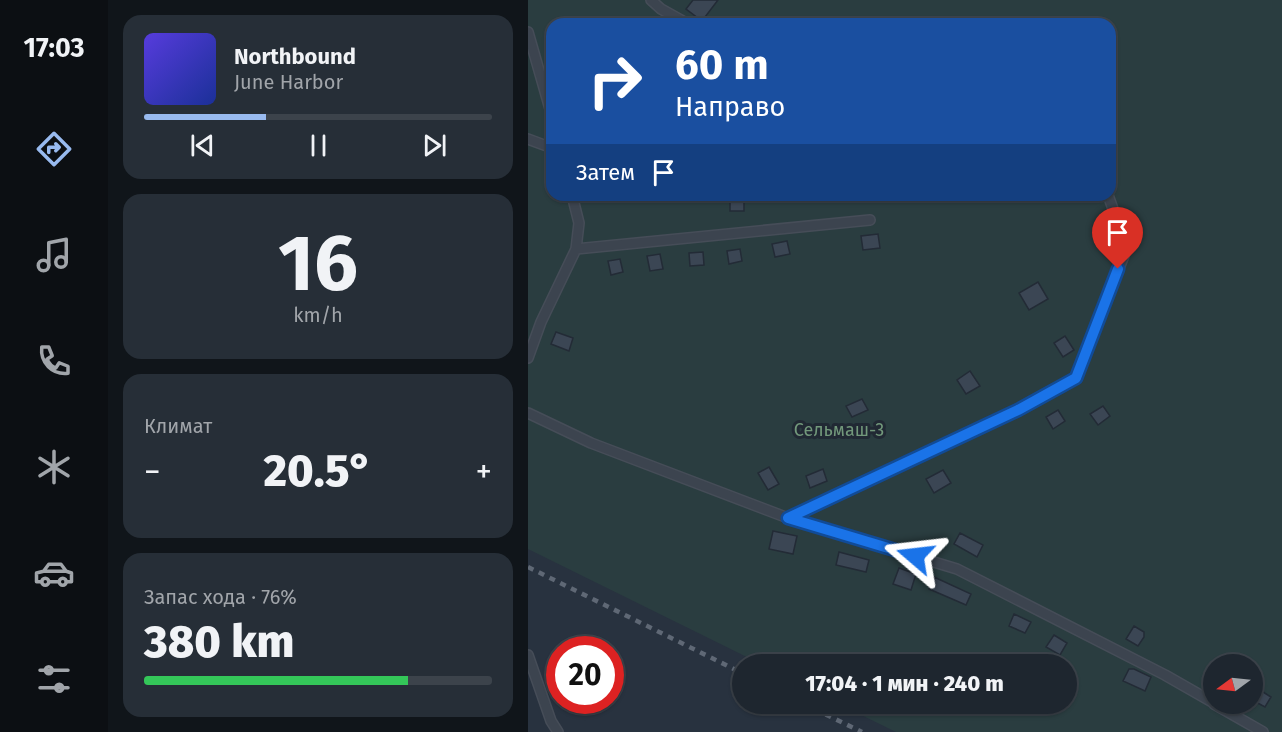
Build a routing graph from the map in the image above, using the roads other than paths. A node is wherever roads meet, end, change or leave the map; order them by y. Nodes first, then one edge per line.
1 (651, 0) edge
2 (677, 18) edge
3 (528, 32) edge
4 (546, 95) edge
5 (528, 139) edge
6 (546, 146) edge
7 (574, 201) edge
8 (1110, 201) edge
9 (870, 220) dead end
10 (576, 249) junction
11 (528, 358) edge
12 (528, 413) edge
13 (788, 518) junction
14 (528, 655) edge
15 (1203, 697) edge
16 (1233, 714) edge
17 (558, 732) edge
18 (1263, 732) edge

1 - 2 lane
3 - 4 lane
5 - 6 lane
7 - 10 lane
8 - 13 lane
9 - 10 lane
10 - 11 lane
12 - 13 lane
13 - 15 lane
14 - 17 lane
16 - 18 lane

